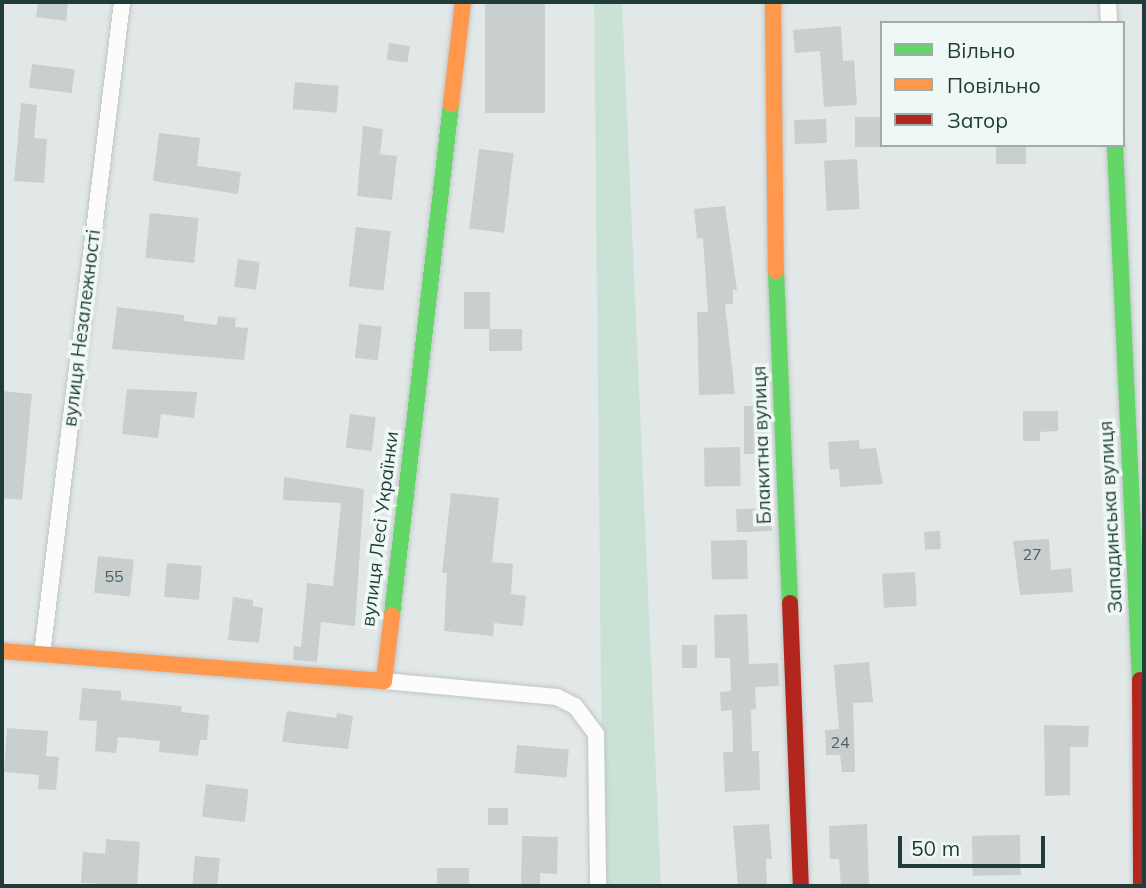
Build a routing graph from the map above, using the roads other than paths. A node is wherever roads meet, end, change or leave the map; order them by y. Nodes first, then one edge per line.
1 (122, 2) edge
2 (463, 2) edge
3 (773, 2) edge
4 (1108, 2) edge
5 (1109, 21) edge
6 (1115, 147) edge
7 (2, 651) edge
8 (42, 654) junction
9 (384, 681) junction
10 (1142, 689) edge
11 (598, 886) edge
12 (801, 886) edge
13 (1141, 886) edge

1 - 8 street, вулиця Незалежності
2 - 9 street, вулиця Лесі Українки
3 - 12 street, Блакитна вулиця
4 - 5 street
6 - 10 street, Западинська вулиця
7 - 8 street
8 - 9 street
9 - 11 street
10 - 13 street, Западинська вулиця

